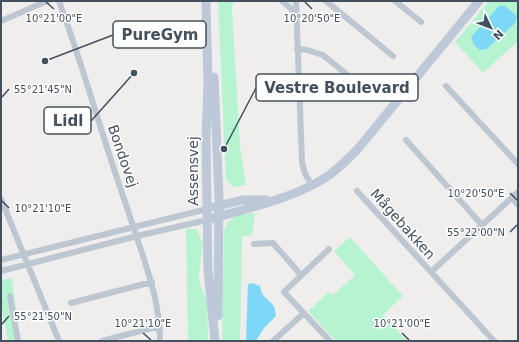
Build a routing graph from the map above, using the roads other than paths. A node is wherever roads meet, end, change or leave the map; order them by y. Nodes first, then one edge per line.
1 (47, 1) edge
2 (59, 1) edge
3 (206, 1) edge
4 (212, 1) edge
5 (282, 1) edge
6 (296, 1) edge
7 (326, 1) edge
8 (395, 1) edge
9 (479, 1) edge
10 (295, 12) junction
11 (1, 21) edge
12 (421, 22) dead end
13 (297, 50) junction
14 (393, 56) dead end
15 (446, 86) dead end
16 (365, 89) dead end
17 (406, 140) dead end
18 (518, 164) edge
19 (312, 185) junction
20 (357, 191) dead end
21 (518, 192) edge
22 (512, 198) junction
23 (1, 199) edge
24 (276, 200) junction
25 (518, 205) edge
26 (213, 208) junction
27 (213, 218) junction
28 (482, 225) junction
29 (134, 228) junction
30 (137, 236) junction
31 (254, 244) dead end
32 (329, 249) dead end
33 (24, 255) junction
34 (1, 260) edge
35 (28, 264) junction
36 (1, 271) edge
37 (431, 272) junction
38 (301, 275) junction
39 (152, 282) junction
40 (10, 296) dead end
41 (70, 304) dead end
42 (304, 313) junction
43 (160, 328) junction
44 (18, 341) edge
45 (59, 341) edge
46 (102, 341) edge
47 (160, 341) edge
48 (216, 341) edge
49 (273, 341) edge
50 (330, 341) edge
51 (494, 341) edge

1 - 11 street
2 - 29 street, Bondovej
3 - 26 main road, Assensvej
4 - 26 main road, Assensvej
5 - 10 street
6 - 10 street
7 - 14 street
8 - 12 street
9 - 19 main road
10 - 13 street
13 - 16 street
13 - 19 street
15 - 18 street
17 - 28 street
19 - 24 main road
20 - 37 street, Mågebakken
21 - 22 street, Mågebakken
22 - 25 street
22 - 28 street, Mågebakken
23 - 33 street
24 - 26 main road
24 - 27 main road
26 - 27 main road, Assensvej
26 - 29 street
27 - 30 street
27 - 48 main road, Assensvej
27 - 48 main road, Assensvej
28 - 37 street, Mågebakken
29 - 30 street, Bondovej
29 - 33 street
30 - 35 street
30 - 39 street, Bondovej
31 - 38 street
32 - 38 street
33 - 34 street
33 - 35 street
35 - 36 street
35 - 45 street
37 - 51 street, Mågebakken
38 - 42 street
39 - 41 street
39 - 43 street, Bondovej
40 - 44 street
42 - 49 street
42 - 50 street
43 - 46 street
43 - 47 street, Bondovej

